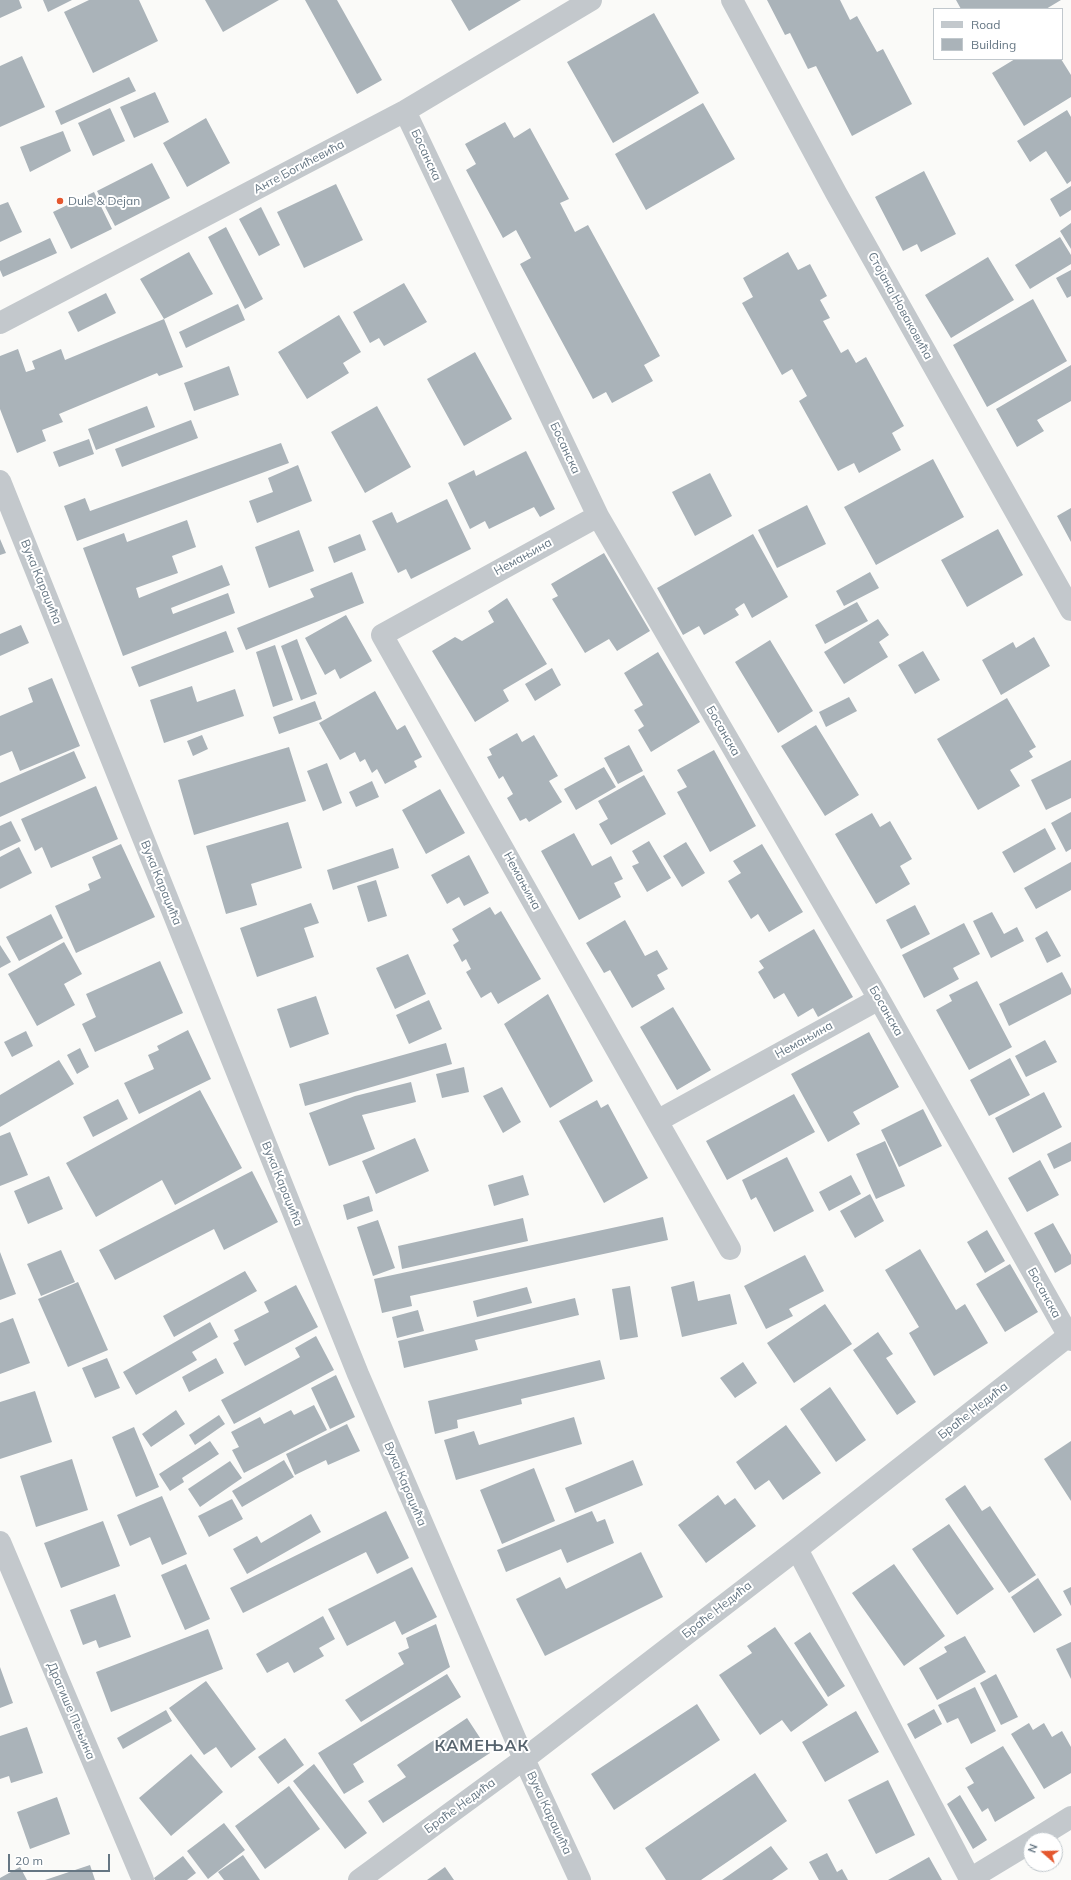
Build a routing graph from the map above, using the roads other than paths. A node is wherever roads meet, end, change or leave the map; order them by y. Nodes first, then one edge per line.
1 (592, 0) edge
2 (732, 0) edge
3 (405, 111) junction
4 (0, 323) edge
5 (0, 481) edge
6 (598, 516) junction
7 (1071, 610) edge
8 (879, 999) junction
9 (657, 1122) junction
10 (730, 1249) dead end
11 (1070, 1337) edge
12 (0, 1542) edge
13 (797, 1549) junction
14 (524, 1759) junction
15 (1071, 1817) edge
16 (1047, 1832) edge
17 (1023, 1847) edge
18 (971, 1879) edge
19 (143, 1880) edge
20 (359, 1880) edge
21 (580, 1880) edge

1 - 3 street, Анте Богићевића
2 - 7 street, Стојана Новаковића
3 - 4 street, Анте Богићевића
3 - 6 street, Босанска
5 - 14 street, Вука Караџића
6 - 8 street, Босанска
6 - 9 street, Немањина
8 - 9 street, Немањина
8 - 11 street, Босанска
9 - 10 street
11 - 13 street, Браће Недића
12 - 19 street, Драгише Пењина
13 - 14 street, Браће Недића
13 - 18 street
14 - 20 street, Браће Недића
14 - 21 street, Вука Караџића
15 - 16 street
17 - 18 street

